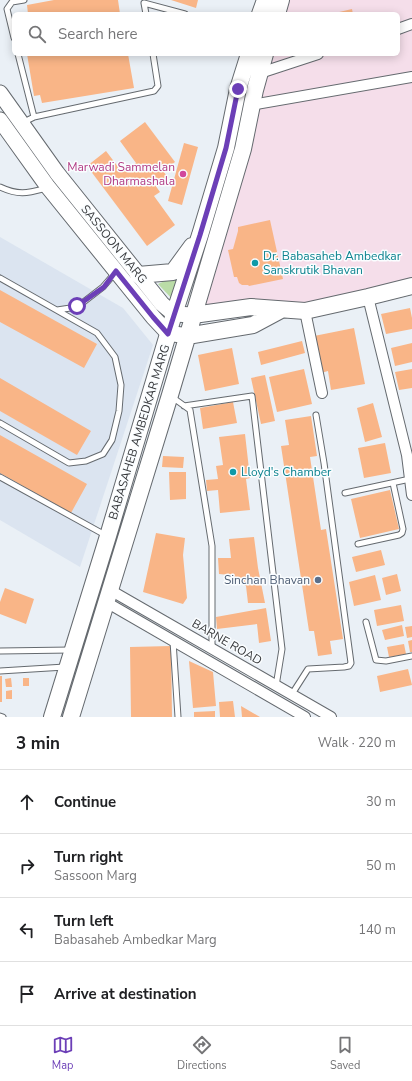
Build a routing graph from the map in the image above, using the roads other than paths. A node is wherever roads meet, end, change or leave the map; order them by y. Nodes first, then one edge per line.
1 (24, 0) edge
2 (265, 0) edge
3 (281, 0) edge
4 (144, 2) edge
5 (146, 12) edge
6 (178, 12) edge
7 (261, 12) edge
8 (278, 12) edge
9 (412, 24) edge
10 (400, 28) edge
11 (12, 30) edge
12 (18, 56) edge
13 (153, 56) edge
14 (248, 56) edge
15 (264, 56) edge
16 (312, 56) edge
17 (260, 73) junction
18 (412, 77) edge
19 (0, 93) edge
20 (251, 105) junction
21 (0, 120) edge
22 (28, 120) junction
23 (0, 187) edge
24 (48, 187) junction
25 (200, 235) junction
26 (116, 271) junction
27 (138, 275) junction
28 (0, 278) edge
29 (412, 286) edge
30 (368, 297) junction
31 (57, 310) junction
32 (281, 310) junction
33 (305, 311) junction
34 (174, 314) junction
35 (194, 315) junction
36 (168, 334) junction
37 (187, 336) junction
38 (322, 392) dead end
39 (170, 396) junction
40 (184, 406) junction
41 (316, 415) dead end
42 (0, 423) edge
43 (410, 475) edge
44 (0, 477) edge
45 (393, 483) junction
46 (345, 493) dead end
47 (412, 496) edge
48 (108, 536) junction
49 (358, 544) dead end
50 (108, 596) junction
51 (366, 622) dead end
52 (173, 641) junction
53 (212, 649) junction
54 (73, 650) junction
55 (0, 651) edge
56 (412, 656) edge
57 (67, 667) junction
58 (0, 671) edge
59 (276, 686) junction
60 (292, 694) junction
61 (52, 717) edge
62 (71, 717) edge
63 (178, 717) edge
64 (305, 717) edge
65 (331, 717) edge

1 - 11 lane
2 - 7 main road
3 - 8 main road
4 - 5 lane
4 - 6 lane
9 - 10 street
12 - 22 lane
13 - 22 lane
14 - 25 main road, BABASAHEB AMBEDKAR MARG
15 - 17 main road, BABASAHEB AMBEDKAR MARG
16 - 17 street
17 - 20 main road, BABASAHEB AMBEDKAR MARG
18 - 20 street
19 - 22 main road, SASSOON MARG
20 - 35 main road, BABASAHEB AMBEDKAR MARG
21 - 24 main road, SASSOON MARG
22 - 27 main road, SASSOON MARG
23 - 24 lane
24 - 26 main road, SASSOON MARG
25 - 27 main road
25 - 34 main road, BABASAHEB AMBEDKAR MARG
26 - 31 lane
26 - 36 main road, SASSOON MARG
27 - 34 main road, SASSOON MARG
28 - 31 lane
29 - 30 main road
30 - 33 main road
30 - 43 street
31 - 42 lane
32 - 33 main road
32 - 35 main road
32 - 37 main road
33 - 38 street
34 - 35 main road
34 - 36 main road, BABASAHEB AMBEDKAR MARG
35 - 37 main road, BABASAHEB AMBEDKAR MARG
36 - 37 main road
36 - 48 main road, BABASAHEB AMBEDKAR MARG
37 - 39 main road, BABASAHEB AMBEDKAR MARG
39 - 40 lane
39 - 50 main road, BABASAHEB AMBEDKAR MARG
40 - 53 lane
40 - 59 lane
41 - 60 lane
43 - 45 lane
43 - 47 street
44 - 48 lane
45 - 46 lane
45 - 49 lane
48 - 54 main road, BABASAHEB AMBEDKAR MARG
50 - 52 street
50 - 53 street, BARNE ROAD
50 - 62 main road, BABASAHEB AMBEDKAR MARG
51 - 56 lane
52 - 63 lane
52 - 64 street
53 - 59 street, BARNE ROAD
54 - 55 lane
54 - 57 main road, BABASAHEB AMBEDKAR MARG
57 - 58 lane
57 - 61 main road, BABASAHEB AMBEDKAR MARG
59 - 60 street, BARNE ROAD
60 - 65 street, BARNE ROAD

